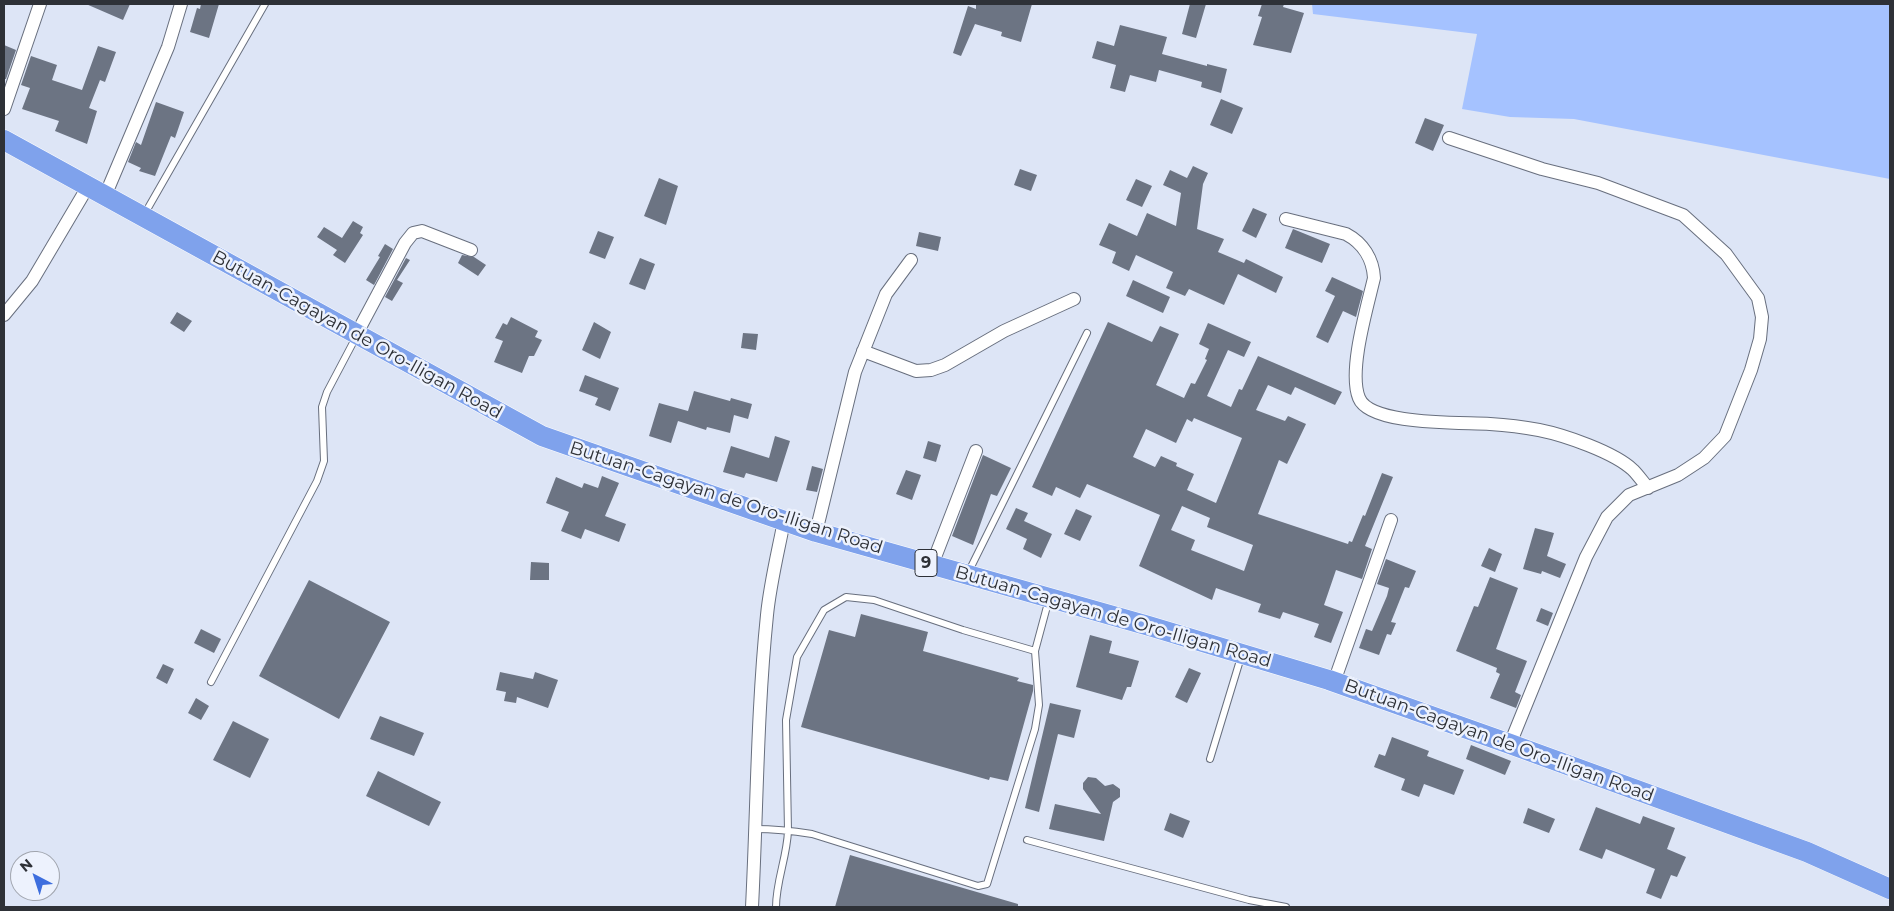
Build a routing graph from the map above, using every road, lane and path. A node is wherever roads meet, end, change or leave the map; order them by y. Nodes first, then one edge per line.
1 (40, 4) edge
2 (180, 4) edge
3 (265, 4) edge
4 (4, 109) edge
5 (1449, 138) dead end
6 (4, 140) edge
7 (96, 192) junction
8 (143, 217) junction
9 (1286, 219) dead end
10 (471, 250) dead end
11 (912, 260) dead end
12 (1074, 299) dead end
13 (4, 315) edge
14 (1087, 333) dead end
15 (356, 336) junction
16 (863, 351) junction
17 (976, 451) dead end
18 (1648, 488) junction
19 (1391, 520) dead end
20 (784, 521) junction
21 (816, 532) junction
22 (932, 565) junction
23 (967, 575) junction
24 (1049, 598) junction
25 (1035, 651) junction
26 (1242, 654) junction
27 (211, 682) dead end
28 (1334, 682) junction
29 (1510, 744) junction
30 (1210, 759) dead end
31 (754, 830) junction
32 (788, 831) junction
33 (1027, 840) dead end
34 (1890, 889) edge
35 (752, 907) edge
36 (776, 907) edge
37 (1286, 907) edge

1 - 4 street
2 - 7 street
3 - 8 lane
5 - 18 street
6 - 7 highway, Butuan-Cagayan de Oro-Iligan Road / 9
7 - 8 highway, Butuan-Cagayan de Oro-Iligan Road / 9
7 - 13 street
8 - 15 highway, Butuan-Cagayan de Oro-Iligan Road / 9
9 - 18 street
10 - 15 street
11 - 16 street
12 - 16 street
14 - 23 lane
15 - 20 highway, Butuan-Cagayan de Oro-Iligan Road / 9
15 - 27 lane
16 - 21 street
17 - 22 street
18 - 29 street
19 - 28 street
20 - 21 highway, Butuan-Cagayan de Oro-Iligan Road / 9
20 - 31 street
21 - 22 highway, Butuan-Cagayan de Oro-Iligan Road / 9
22 - 23 highway, Butuan-Cagayan de Oro-Iligan Road / 9
23 - 24 highway, Butuan-Cagayan de Oro-Iligan Road / 9
24 - 25 lane
24 - 26 highway, Butuan-Cagayan de Oro-Iligan Road / 9
25 - 32 lane
25 - 32 lane
26 - 28 highway, Butuan-Cagayan de Oro-Iligan Road / 9
26 - 30 lane
28 - 29 highway, Butuan-Cagayan de Oro-Iligan Road / 9
29 - 34 highway, Butuan-Cagayan de Oro-Iligan Road / 9
31 - 32 lane
31 - 35 street
32 - 36 lane
33 - 37 lane

